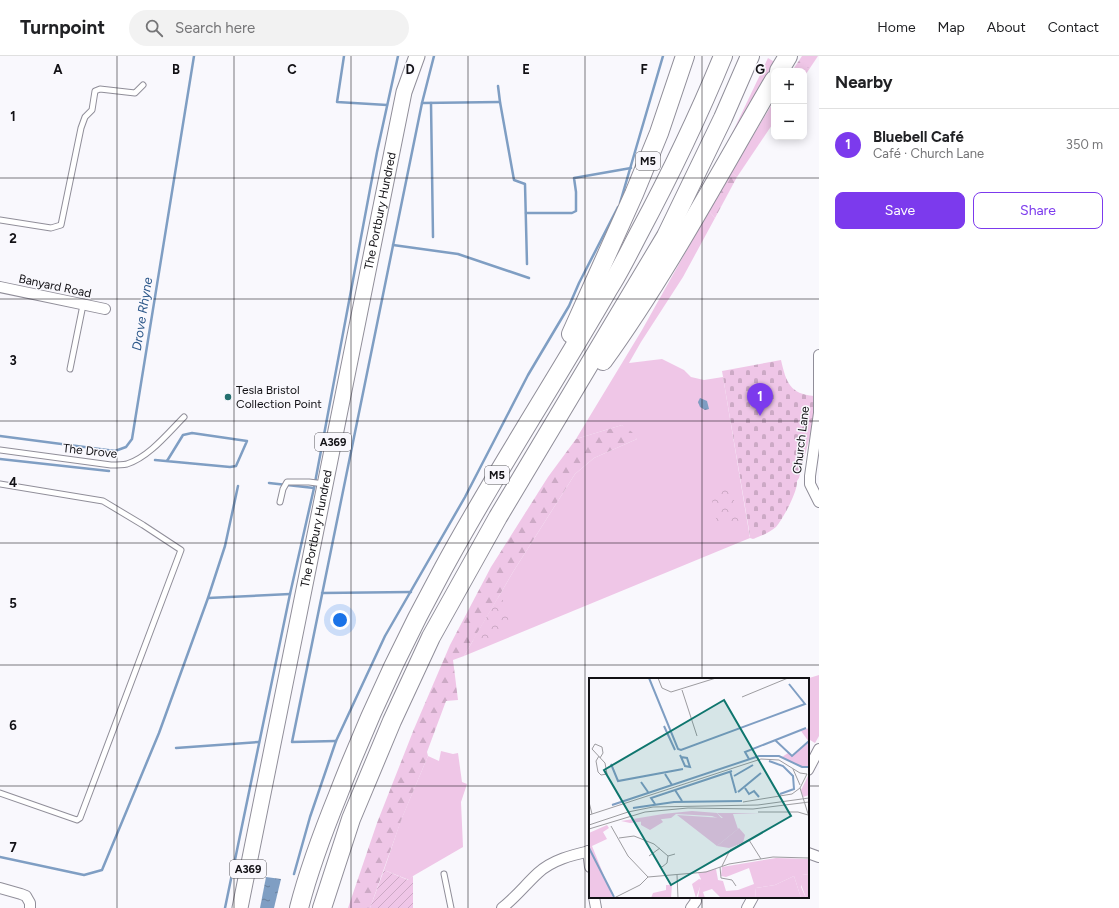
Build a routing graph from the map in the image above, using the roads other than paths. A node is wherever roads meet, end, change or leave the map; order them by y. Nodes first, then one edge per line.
1 (417, 56) edge
2 (685, 56) edge
3 (723, 56) edge
4 (750, 56) edge
5 (788, 56) edge
6 (781, 68) edge
7 (143, 85) dead end
8 (771, 85) edge
9 (0, 220) edge
10 (0, 288) edge
11 (83, 305) junction
12 (105, 309) dead end
13 (819, 355) edge
14 (70, 369) dead end
15 (551, 383) junction
16 (184, 417) dead end
17 (0, 450) edge
18 (531, 462) junction
19 (817, 466) dead end
20 (810, 476) junction
21 (0, 484) edge
22 (325, 484) junction
23 (280, 502) dead end
24 (819, 502) edge
25 (819, 749) edge
26 (809, 768) edge
27 (0, 793) edge
28 (589, 851) edge
29 (809, 854) edge
30 (819, 857) edge
31 (444, 874) dead end
32 (0, 888) edge
33 (594, 898) edge
34 (695, 898) edge
35 (752, 898) edge
36 (30, 908) edge
37 (240, 908) edge
38 (299, 908) edge
39 (322, 908) edge
40 (451, 908) edge
41 (502, 908) edge
42 (596, 908) edge
43 (691, 908) edge
44 (747, 908) edge

1 - 22 main road, The Portbury Hundred / A369
2 - 15 highway, M5
3 - 15 highway, M5
4 - 18 highway, M5
5 - 6 highway
7 - 9 lane
8 - 18 highway, M5
10 - 11 street, Banyard Road
11 - 12 street, Banyard Road
11 - 14 lane
13 - 20 street, Church Lane
15 - 38 highway, M5
16 - 17 lane, The Drove
18 - 39 highway, M5
19 - 20 lane
20 - 24 street, Church Lane
21 - 27 lane
22 - 23 lane
22 - 37 main road, The Portbury Hundred / A369
25 - 26 street
28 - 41 street
29 - 30 street
31 - 40 lane
32 - 36 street
33 - 42 street
34 - 43 street
35 - 44 street

